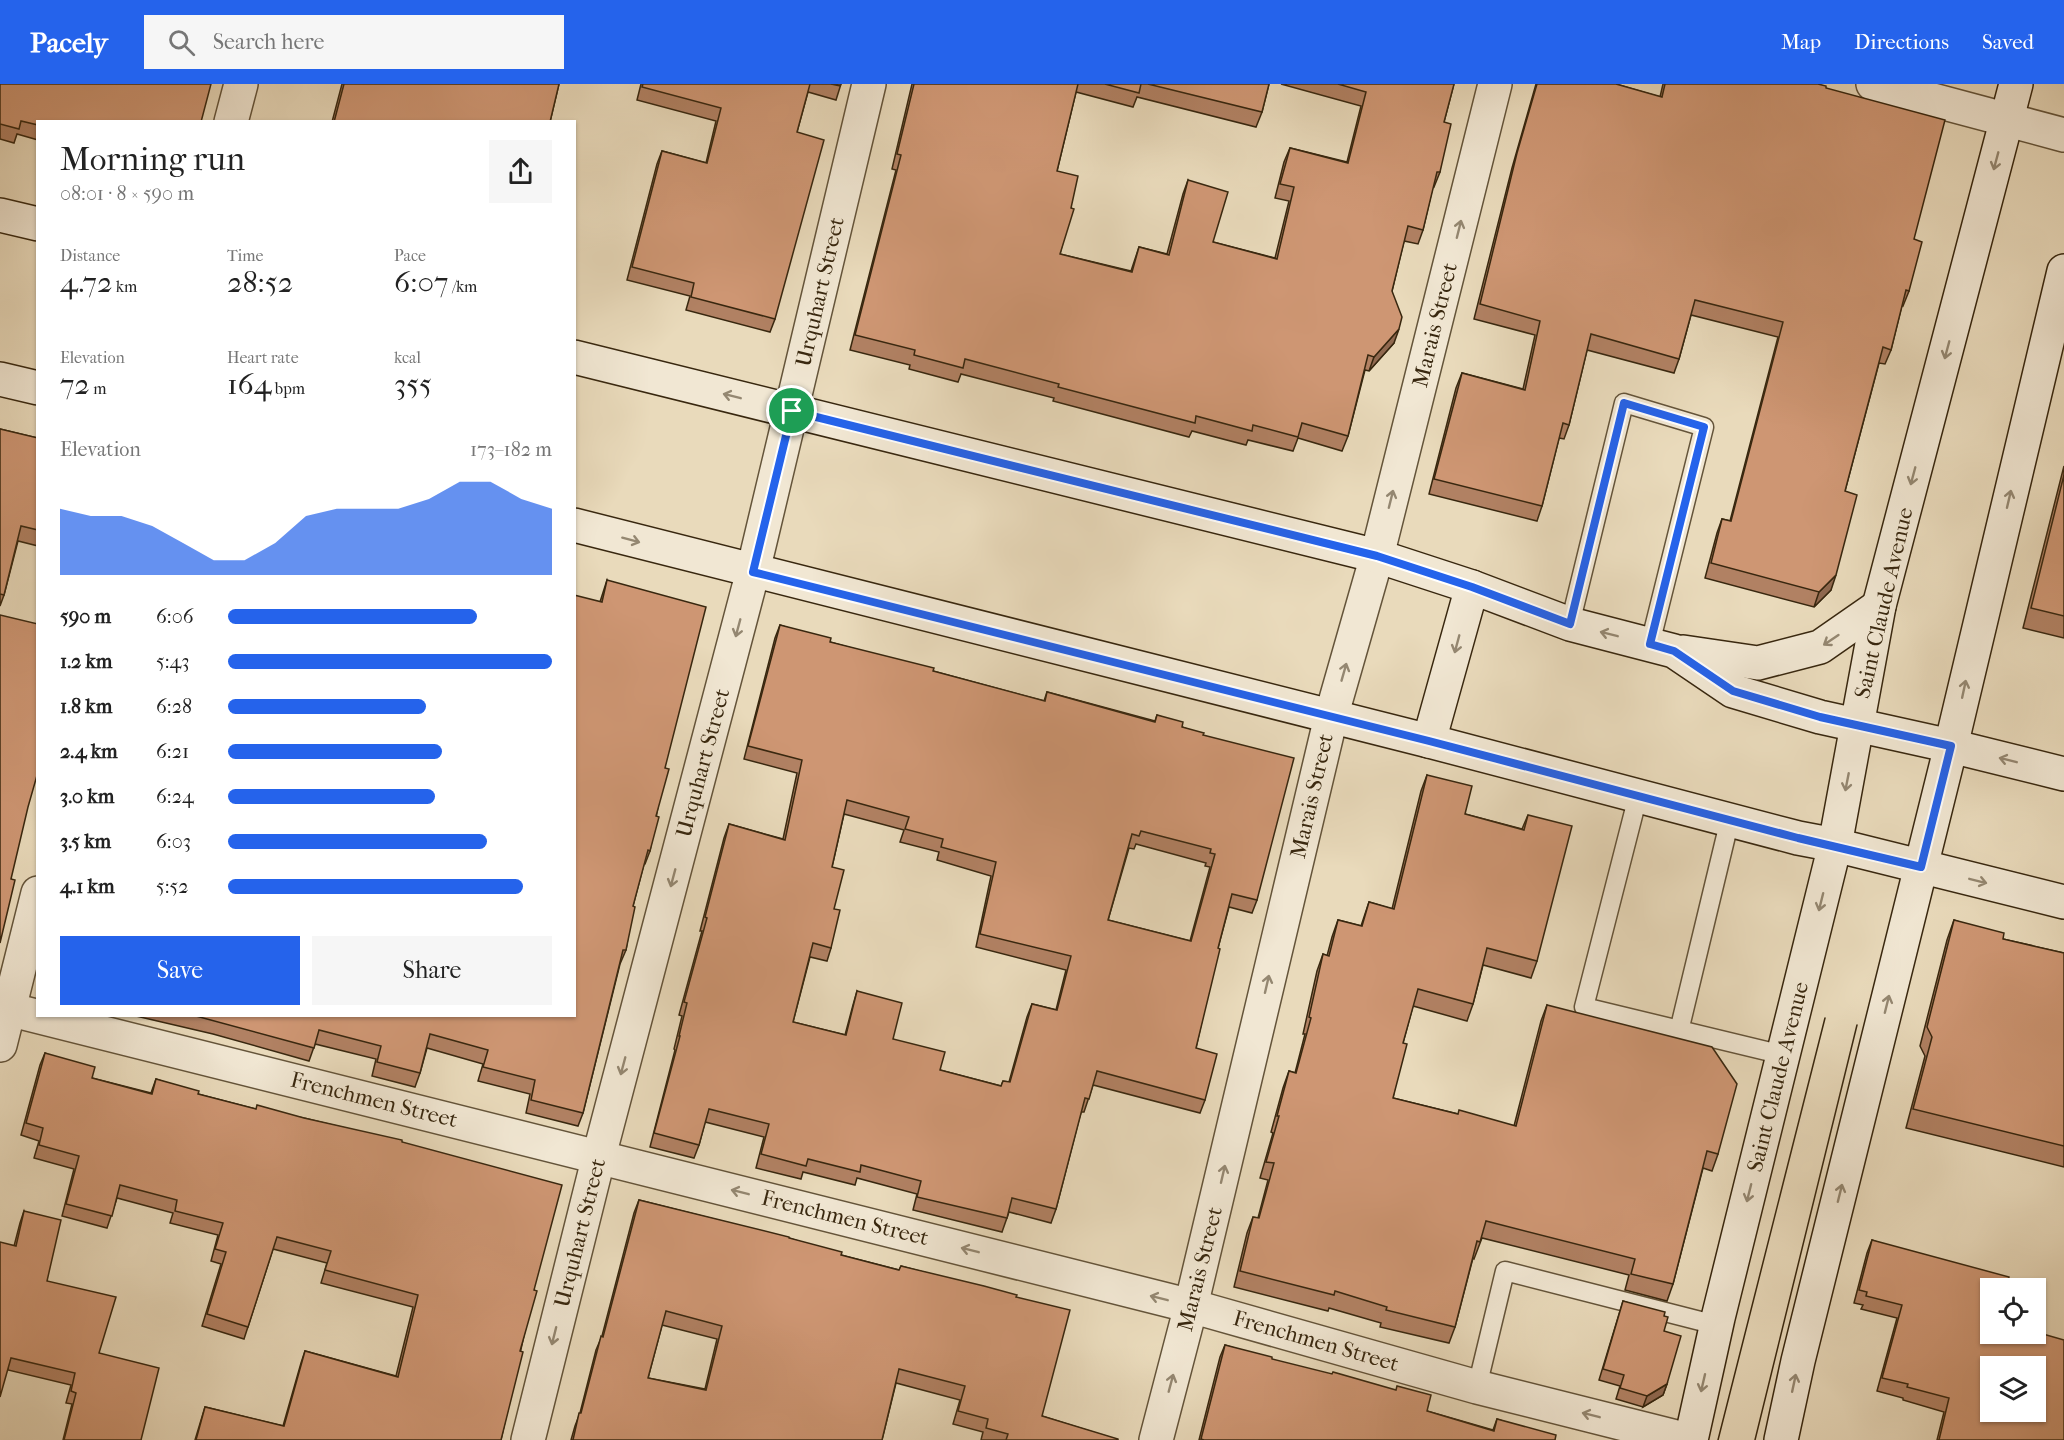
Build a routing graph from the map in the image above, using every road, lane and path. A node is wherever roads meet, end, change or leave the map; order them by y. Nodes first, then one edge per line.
1 (241, 84) edge
2 (868, 84) edge
3 (1495, 84) edge
4 (1873, 84) edge
5 (2016, 84) edge
6 (2007, 119) junction
7 (232, 120) edge
8 (2064, 135) edge
9 (0, 215) edge
10 (36, 224) edge
11 (2064, 271) edge
12 (576, 357) edge
13 (0, 379) edge
14 (36, 388) edge
15 (792, 411) junction
16 (576, 526) edge
17 (1377, 556) junction
18 (753, 572) junction
19 (1472, 587) junction
20 (1879, 606) junction
21 (1570, 624) junction
22 (1662, 647) junction
23 (1331, 717) junction
24 (1858, 725) junction
25 (1429, 741) junction
26 (1951, 746) junction
27 (2064, 774) edge
28 (1638, 796) junction
29 (1730, 819) junction
30 (1835, 846) junction
31 (1921, 867) junction
32 (36, 900) edge
33 (2064, 902) edge
34 (4, 1008) edge
35 (36, 1016) edge
36 (40, 1017) edge
37 (1679, 1031) junction
38 (0, 1045) edge
39 (1783, 1055) junction
40 (600, 1156) junction
41 (1191, 1306) junction
42 (1716, 1325) junction
43 (1477, 1387) junction
44 (528, 1440) edge
45 (1156, 1440) edge
46 (1689, 1440) edge
47 (1781, 1440) edge

1 - 7 main road
2 - 15 main road, Urquhart Street
17 -> 3 main road, Marais Street
4 - 6 main road
5 - 6 main road, Saint Claude Avenue
6 - 8 main road
6 -> 20 main road, Saint Claude Avenue
9 - 10 main road
26 -> 11 main road
15 -> 12 main road
13 - 14 main road
15 - 17 main road
15 - 18 main road, Urquhart Street
16 -> 18 main road
17 - 19 main road
23 -> 17 main road, Marais Street
18 - 23 main road
18 -> 40 main road, Urquhart Street
19 - 21 main road
19 -> 25 main road
20 -> 22 main road
20 - 24 main road, Saint Claude Avenue
22 -> 21 main road
21 - 22 lane
22 - 24 main road
23 - 25 main road
41 -> 23 main road, Marais Street
24 - 26 main road
24 -> 30 main road, Saint Claude Avenue
25 - 28 main road
27 -> 26 main road
26 - 31 main road
28 - 29 main road
28 - 37 lane
29 - 30 main road
29 - 37 lane
30 - 31 main road
30 -> 39 main road, Saint Claude Avenue
31 -> 33 main road
47 -> 31 main road
32 - 34 main road
34 - 35 main road, Frenchmen Street
34 - 38 main road
36 - 40 main road, Frenchmen Street
37 - 39 lane
39 -> 42 main road, Saint Claude Avenue
41 -> 40 main road, Frenchmen Street
40 -> 44 main road, Urquhart Street
41 - 43 main road, Frenchmen Street
45 -> 41 main road, Marais Street
42 - 43 lane
42 -> 46 main road, Saint Claude Avenue
46 -> 43 main road, Frenchmen Street

